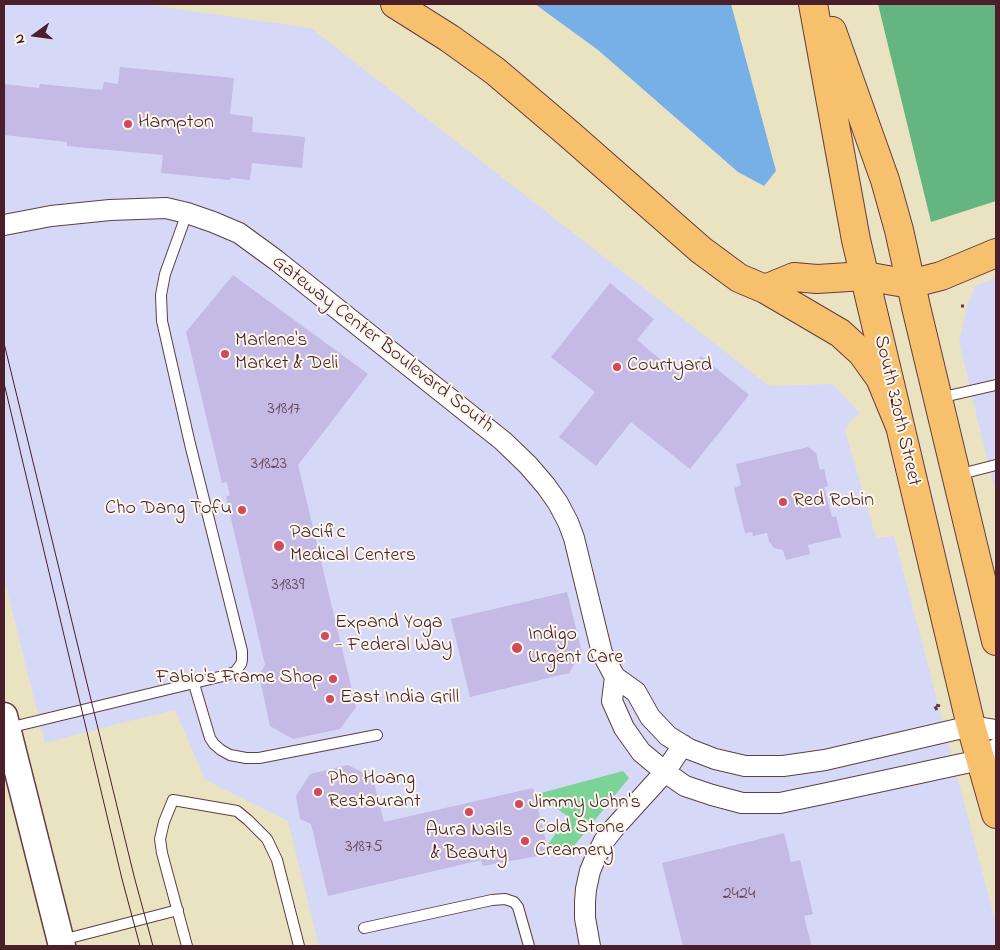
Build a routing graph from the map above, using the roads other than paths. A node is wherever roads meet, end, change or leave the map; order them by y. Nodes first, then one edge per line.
1 (395, 4) edge
2 (814, 4) edge
3 (822, 4) edge
4 (186, 213) junction
5 (4, 225) edge
6 (996, 253) edge
7 (865, 276) junction
8 (910, 284) junction
9 (765, 289) junction
10 (996, 385) edge
11 (938, 398) junction
12 (899, 424) junction
13 (996, 465) edge
14 (956, 475) junction
15 (996, 641) edge
16 (615, 677) junction
17 (194, 684) junction
18 (5, 722) edge
19 (984, 728) edge
20 (377, 735) dead end
21 (683, 745) junction
22 (988, 755) edge
23 (665, 772) junction
24 (996, 814) edge
25 (178, 910) junction
26 (364, 928) dead end
27 (61, 943) edge
28 (187, 946) edge
29 (299, 946) edge
30 (529, 946) edge
31 (590, 946) edge

1 - 9 main road
2 - 7 main road, South 320th Street
3 - 8 main road
4 - 5 street, Gateway Center Boulevard South
4 - 16 street, Gateway Center Boulevard South
4 - 17 lane
6 - 8 main road
7 - 8 main road
7 - 9 main road
7 - 12 main road, South 320th Street
8 - 11 main road
9 - 12 main road
10 - 11 lane
11 - 14 main road
12 - 19 main road, South 320th Street
13 - 14 lane
14 - 15 main road
16 - 21 street, Gateway Center Boulevard South
16 - 23 street
17 - 18 lane
17 - 20 lane
18 - 27 street
19 - 21 street, Gateway Center Boulevard South
19 - 22 main road, South 320th Street
21 - 23 street
22 - 23 street
22 - 24 main road, South 320th Street
23 - 31 street
25 - 27 lane
25 - 28 lane
25 - 29 lane
26 - 30 lane

